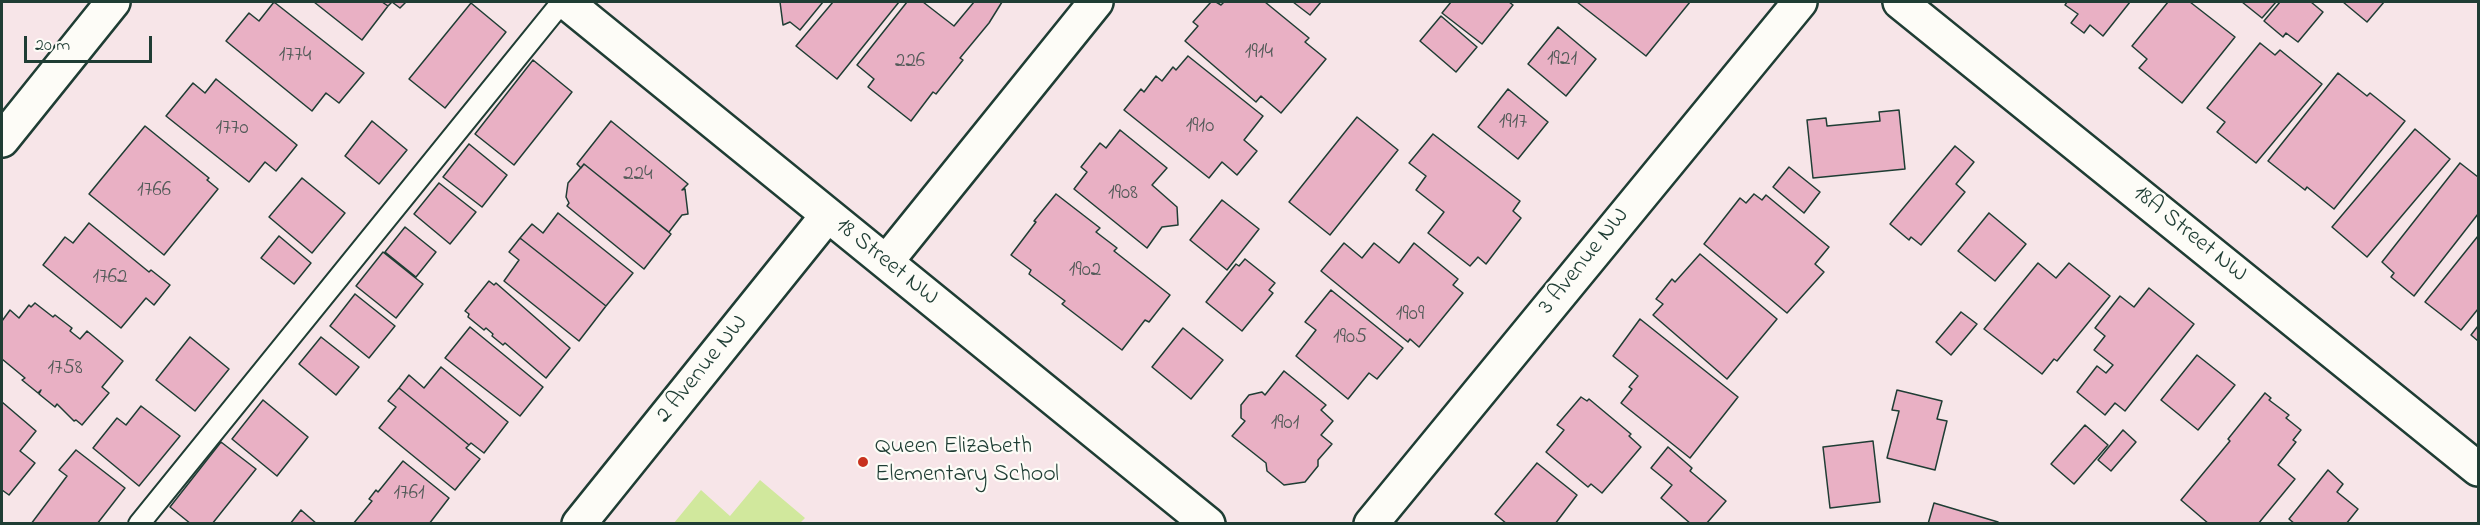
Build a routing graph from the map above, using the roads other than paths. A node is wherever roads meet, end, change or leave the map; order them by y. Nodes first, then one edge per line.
1 (113, 2) edge
2 (564, 2) edge
3 (1096, 2) edge
4 (1800, 2) edge
5 (1900, 2) edge
6 (2, 140) edge
7 (827, 216) junction
8 (886, 262) junction
9 (2478, 469) edge
10 (139, 524) edge
11 (579, 524) edge
12 (1208, 524) edge
13 (1371, 524) edge

1 - 6 street
2 - 7 street, 18 Street NW
2 - 10 lane
3 - 8 street
4 - 13 street, 3 Avenue NW
5 - 9 street, 18A Street NW
7 - 8 street, 18 Street NW
7 - 11 street, 2 Avenue NW
8 - 12 street, 18 Street NW

